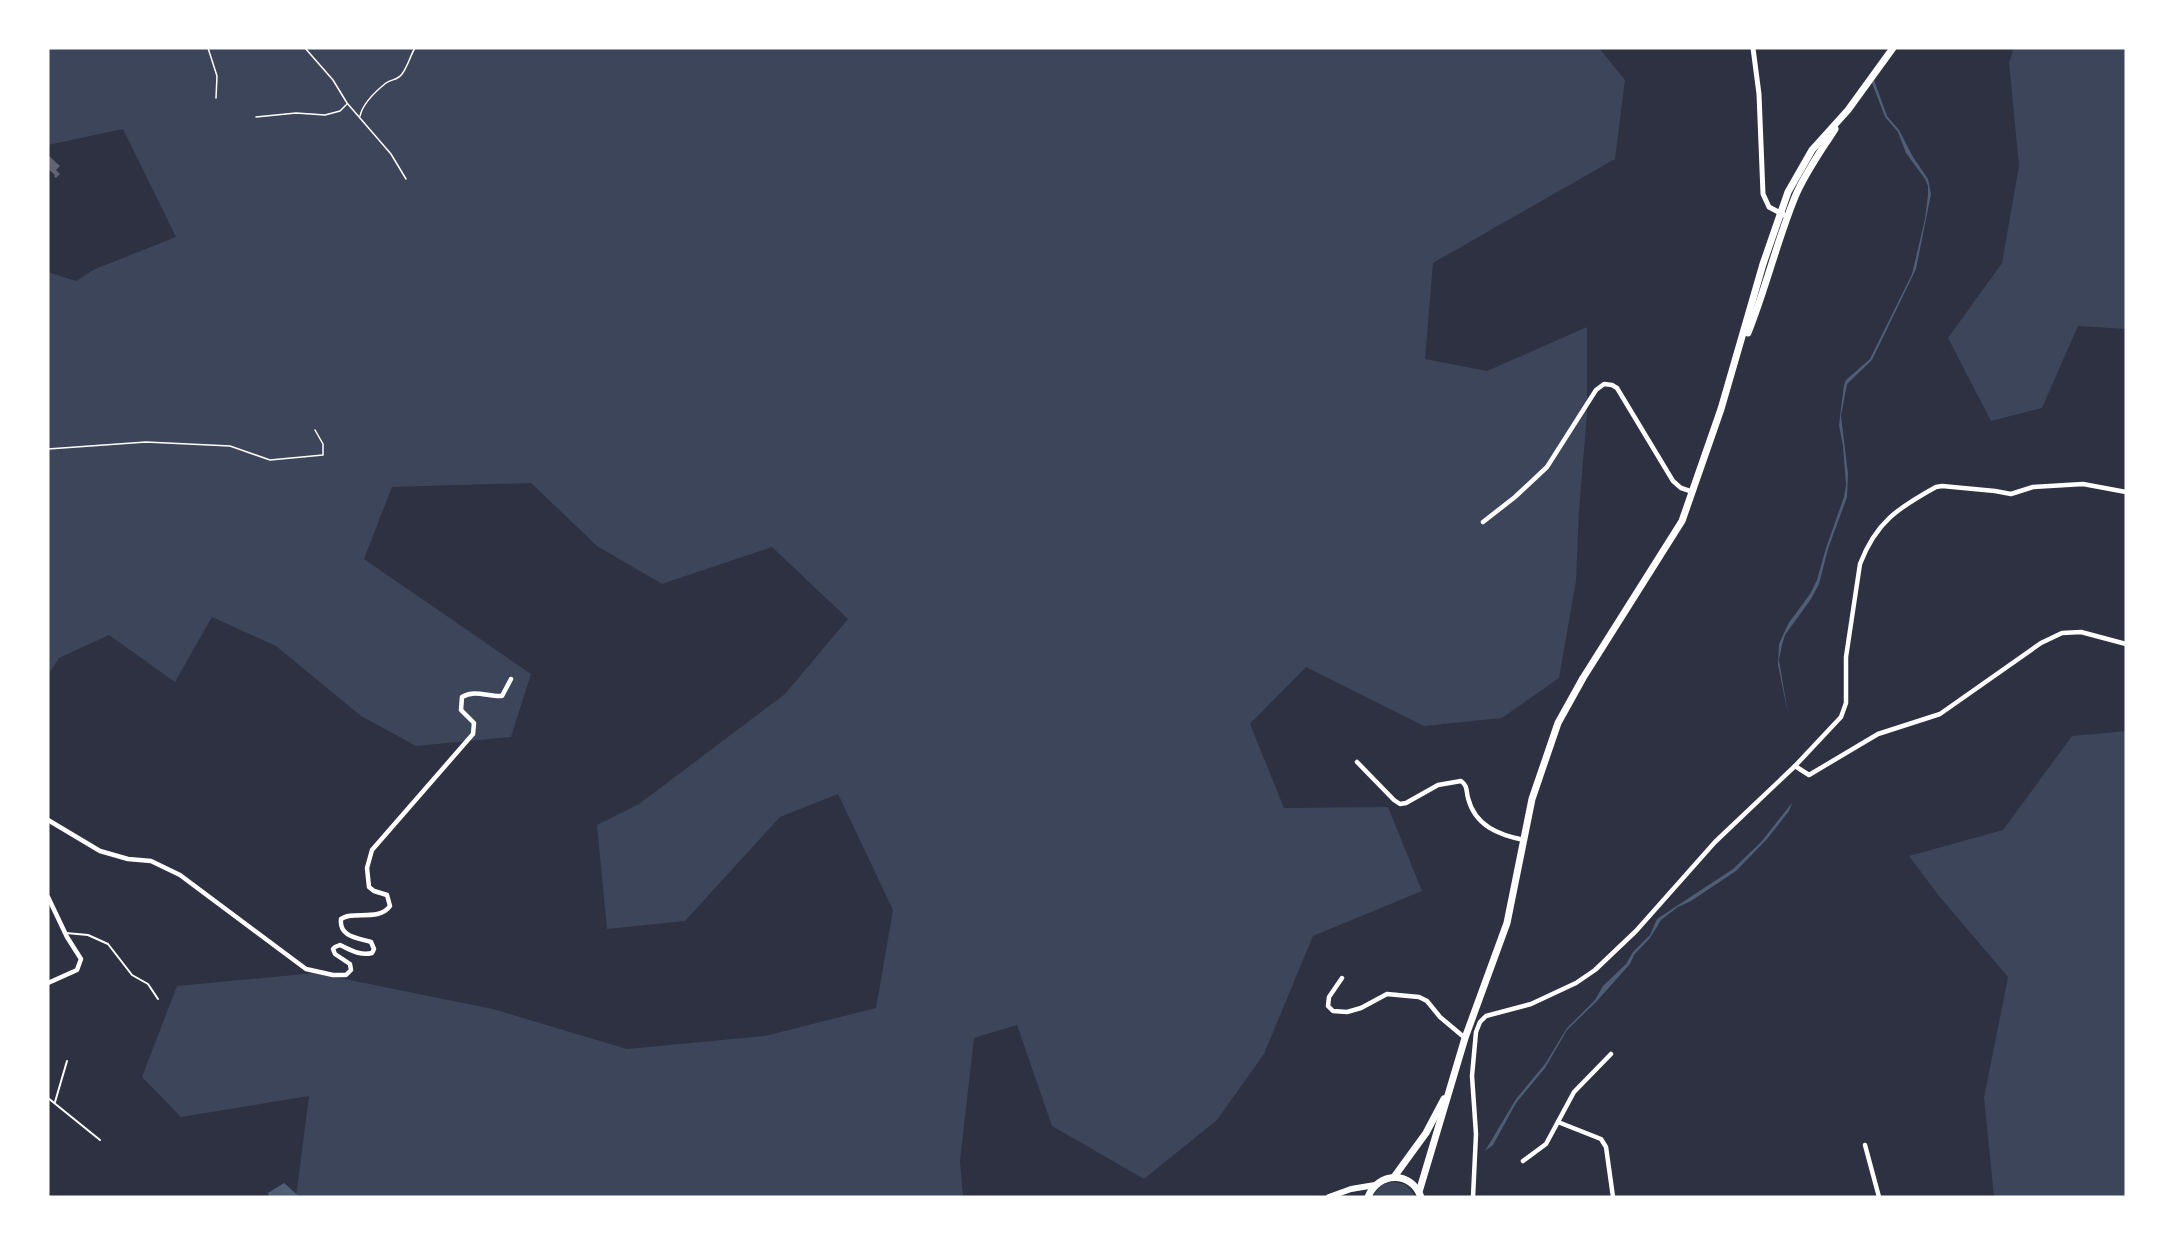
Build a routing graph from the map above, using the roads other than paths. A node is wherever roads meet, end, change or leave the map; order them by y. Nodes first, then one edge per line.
1 (1753, 48) edge
2 (1893, 48) edge
3 (1848, 110) junction
4 (1779, 213) junction
5 (1788, 217) junction
6 (1737, 360) junction
7 (1694, 492) junction
8 (2126, 492) edge
9 (1483, 522) dead end
10 (2126, 644) edge
11 (511, 679) dead end
12 (1357, 762) dead end
13 (1795, 766) junction
14 (48, 820) edge
15 (1524, 840) junction
16 (48, 897) edge
17 (66, 933) junction
18 (1342, 978) dead end
19 (48, 983) edge
20 (158, 999) dead end
21 (1465, 1038) junction
22 (1611, 1054) dead end
23 (67, 1061) dead end
24 (1449, 1089) junction
25 (48, 1098) edge
26 (55, 1103) junction
27 (1558, 1122) junction
28 (100, 1140) dead end
29 (1865, 1145) dead end
30 (1523, 1161) dead end
31 (1394, 1177) junction
32 (1375, 1185) junction
33 (1420, 1194) edge
34 (1333, 1197) edge
35 (1368, 1197) edge
36 (1473, 1197) edge
37 (1613, 1197) edge
38 (1879, 1197) edge

1 - 4 street
2 - 3 main road
3 - 4 main road
3 - 5 main road
4 - 5 street
4 - 6 main road
5 - 6 main road
6 - 7 main road
7 - 9 street
7 - 15 main road
8 - 13 street
10 - 13 street
11 - 14 street
12 - 15 street
13 - 36 street
15 - 21 main road
16 - 17 street
17 - 19 street
17 - 20 lane
18 - 21 street
21 - 24 main road
22 - 27 street
23 - 26 lane
24 - 31 main road
24 - 33 main road
25 - 26 lane
26 - 28 lane
27 - 30 street
27 - 37 street
29 - 38 street
31 - 32 main road
31 - 33 main road
32 - 34 main road
32 - 35 main road

